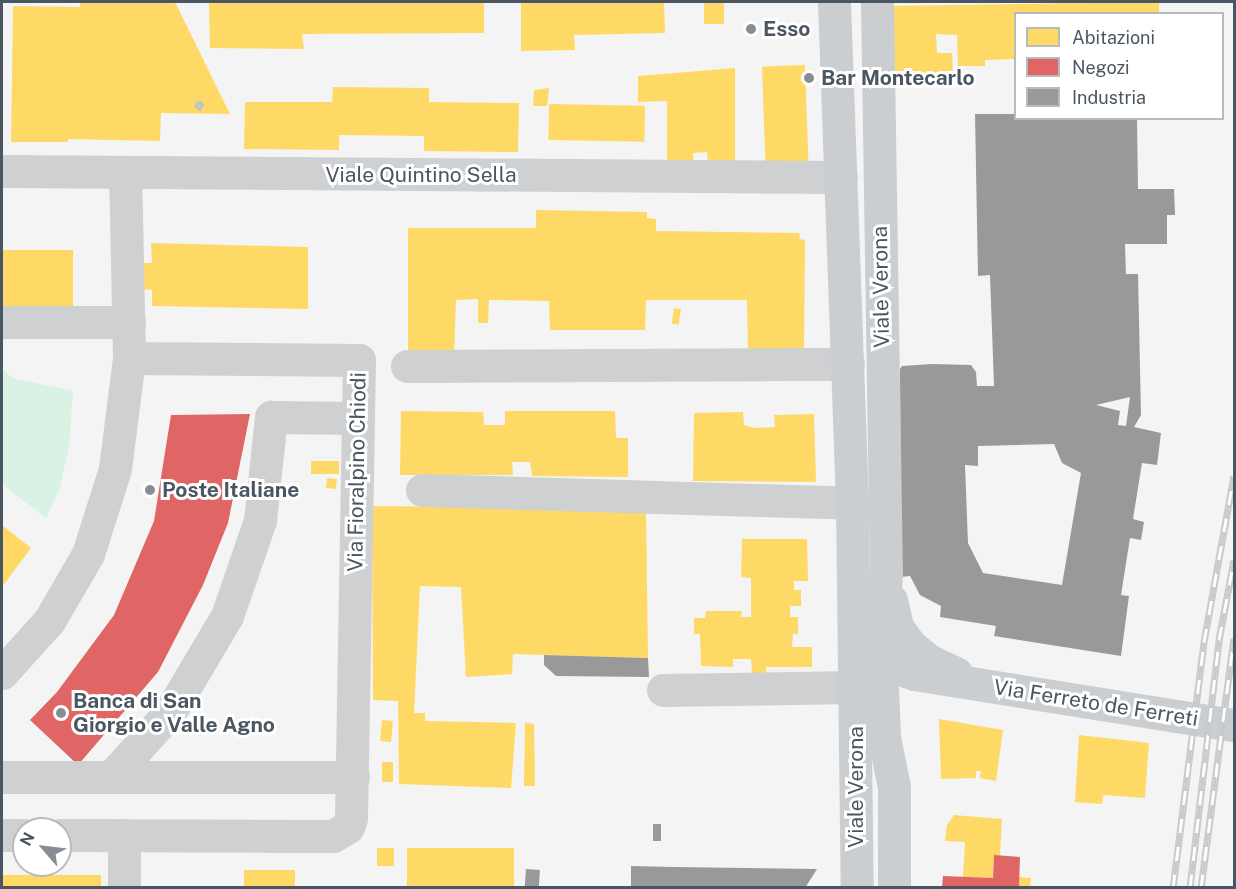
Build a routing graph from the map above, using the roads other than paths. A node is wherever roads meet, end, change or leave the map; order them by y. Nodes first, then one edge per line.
1 (834, 2) edge
2 (877, 2) edge
3 (2, 171) edge
4 (125, 173) junction
5 (841, 177) junction
6 (2, 322) edge
7 (129, 322) junction
8 (129, 358) junction
9 (848, 363) junction
10 (407, 366) dead end
11 (358, 418) junction
12 (422, 490) dead end
13 (852, 503) junction
14 (854, 573) junction
15 (886, 573) junction
16 (881, 662) junction
17 (2, 673) edge
18 (971, 683) junction
19 (856, 687) junction
20 (663, 690) dead end
21 (1234, 725) edge
22 (112, 776) junction
23 (2, 777) edge
24 (353, 777) junction
25 (894, 787) junction
26 (72, 835) edge
27 (124, 835) junction
28 (124, 888) edge
29 (857, 888) edge
30 (894, 888) edge

1 - 5 main road, Viale Verona
2 - 15 main road, Viale Verona
3 - 4 street, Viale Quintino Sella
4 - 5 street, Viale Quintino Sella
4 - 7 street
5 - 9 main road, Viale Verona
6 - 7 street
7 - 8 street
8 - 11 street, Via Fioralpino Chiodi
8 - 17 street
9 - 10 street
9 - 13 main road, Viale Verona
11 - 22 street
11 - 24 street, Via Fioralpino Chiodi
12 - 13 street
13 - 14 main road, Viale Verona
14 - 16 main road, Via Ferreto de Ferreti
14 - 19 main road, Viale Verona
15 - 16 main road, Viale Verona
15 - 18 main road, Viale Verona
16 - 18 main road, Via Ferreto de Ferreti
16 - 25 main road, Viale Verona
18 - 21 main road, Via Ferreto de Ferreti
18 - 25 main road, Via Ferreto de Ferreti
19 - 20 street
19 - 29 main road, Viale Verona
22 - 23 street
22 - 24 street
24 - 27 street, Via Fioralpino Chiodi
25 - 30 main road, Viale Verona
26 - 27 street
27 - 28 street

